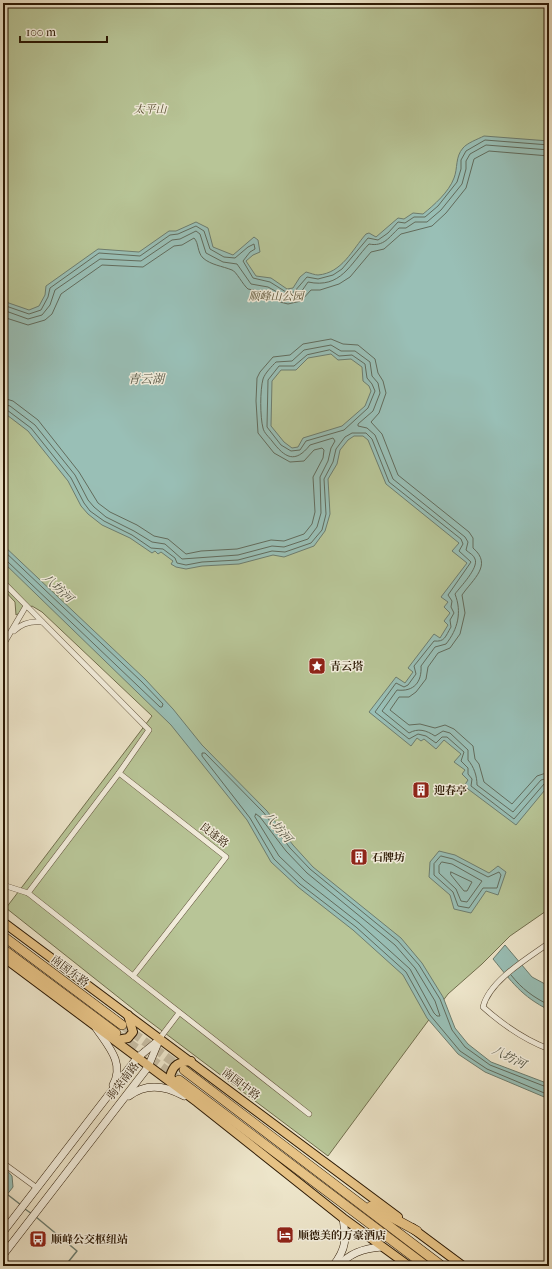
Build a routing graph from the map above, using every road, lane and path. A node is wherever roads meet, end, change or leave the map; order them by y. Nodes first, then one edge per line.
1 (3, 582) edge
2 (26, 606) junction
3 (42, 622) junction
4 (8, 637) junction
5 (3, 645) edge
6 (119, 773) junction
7 (3, 885) edge
8 (28, 893) junction
9 (3, 922) edge
10 (3, 936) edge
11 (549, 943) edge
12 (3, 948) edge
13 (3, 957) edge
14 (133, 976) junction
15 (179, 1013) junction
16 (128, 1015) junction
17 (122, 1024) tunnel mouth
18 (94, 1026) junction
19 (116, 1032) tunnel mouth
20 (106, 1035) junction
21 (160, 1038) junction
22 (549, 1049) edge
23 (137, 1058) junction
24 (191, 1061) junction
25 (148, 1067) junction
26 (184, 1070) tunnel mouth
27 (179, 1080) tunnel mouth
28 (182, 1091) junction
29 (107, 1097) junction
30 (197, 1102) junction
31 (118, 1107) junction
32 (309, 1114) dead end
33 (3, 1163) edge
34 (37, 1188) junction
35 (342, 1190) junction
36 (343, 1218) junction
37 (417, 1231) junction
38 (3, 1232) edge
39 (382, 1247) junction
40 (3, 1255) edge
41 (333, 1266) edge
42 (339, 1266) edge
43 (408, 1266) edge
44 (426, 1266) edge
45 (442, 1266) edge
46 (463, 1266) edge

1 - 2 street
2 - 3 street
2 - 4 street
3 - 4 street
3 - 6 street
4 - 5 street
6 - 8 street
6 - 14 street, 良逢路
7 - 8 street
8 - 14 street
9 - 16 main road, 南国中路
10 - 17 highway, 南国东路
11 - 22 street
12 - 19 highway, 南国东路
13 - 18 main road
14 - 15 street
15 - 21 street
15 - 32 street
16 - 20 main road
16 - 21 main road, 南国中路
18 - 20 main road
18 - 29 street
20 - 23 main road
21 - 23 street, 驹荣南路
21 - 24 main road, 南国中路
21 - 25 street, 驹荣南路
23 - 25 main road
23 - 29 street, 驹荣南路
24 - 28 main road
24 - 37 main road, 南国中路
25 - 28 main road
25 - 31 street, 驹荣南路
26 - 35 highway
27 - 44 highway
28 - 30 main road
29 - 34 street, 驹荣南路
30 - 31 street
30 - 36 main road
31 - 40 street, 驹荣南路
33 - 34 street
34 - 38 street, 驹荣南路
35 - 37 highway
35 - 45 highway
36 - 39 main road
36 - 41 street
37 - 46 main road, 南国中路
39 - 42 street
39 - 43 main road

